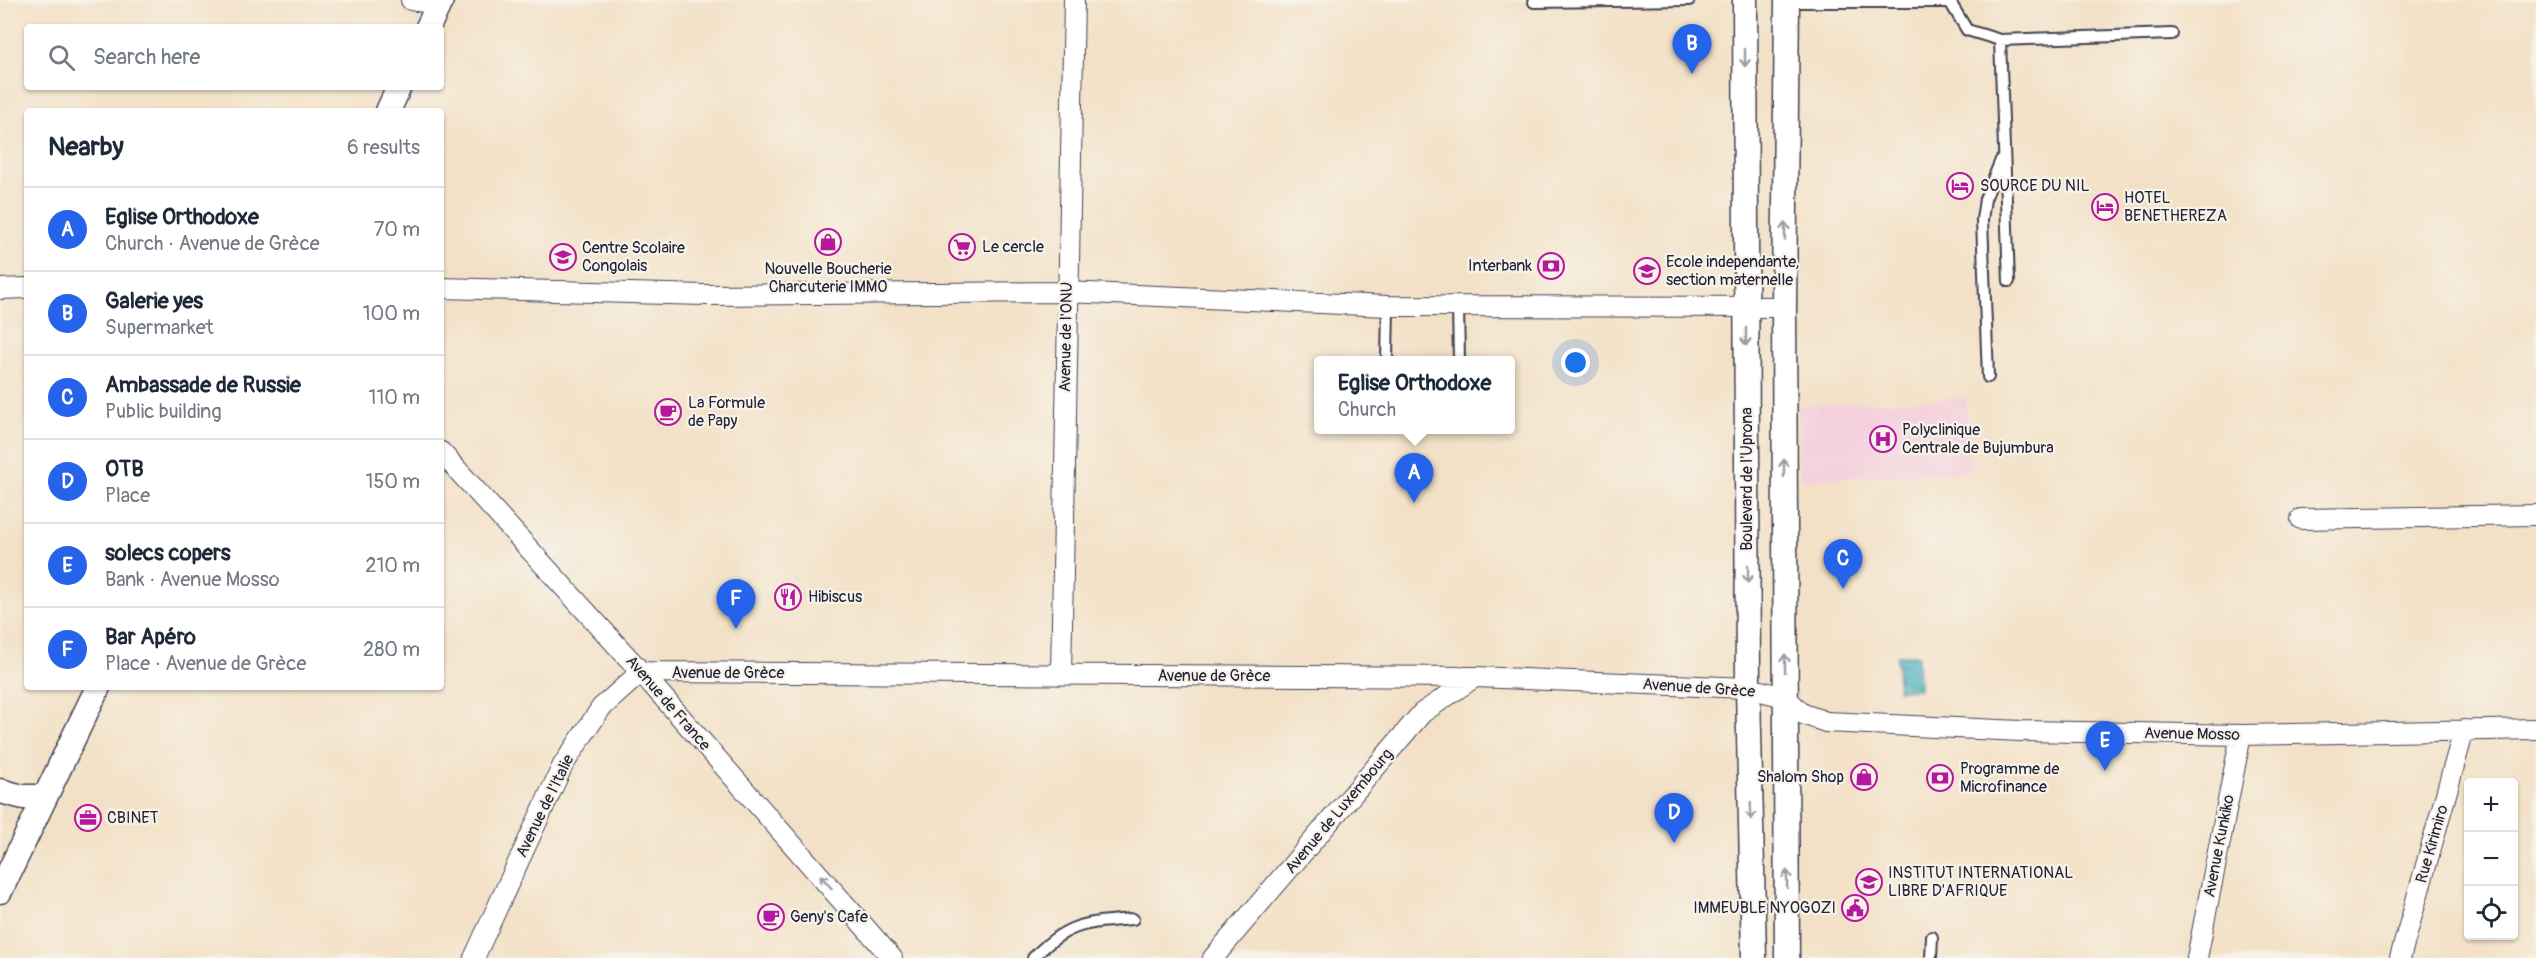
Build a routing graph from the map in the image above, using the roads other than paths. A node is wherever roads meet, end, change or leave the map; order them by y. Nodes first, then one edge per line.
1 (411, 0) edge
2 (1074, 0) edge
3 (1689, 0) edge
4 (1745, 0) edge
5 (1787, 1) edge
6 (440, 2) edge
7 (1534, 2) dead end
8 (429, 24) edge
9 (2172, 34) dead end
10 (2000, 40) junction
11 (398, 90) edge
12 (388, 108) edge
13 (2003, 158) junction
14 (2009, 281) dead end
15 (24, 288) edge
16 (444, 288) edge
17 (0, 289) edge
18 (1066, 292) junction
19 (1388, 306) junction
20 (1458, 306) junction
21 (1784, 307) junction
22 (1746, 308) junction
23 (1387, 356) edge
24 (1459, 356) edge
25 (1988, 377) dead end
26 (444, 455) edge
27 (2536, 515) edge
28 (2301, 519) dead end
29 (641, 672) junction
30 (1061, 675) junction
31 (1475, 677) junction
32 (1748, 688) junction
33 (97, 690) edge
34 (1785, 697) junction
35 (2536, 729) edge
36 (2464, 730) junction
37 (2241, 735) junction
38 (0, 791) edge
39 (44, 797) junction
40 (0, 891) edge
41 (1133, 918) dead end
42 (1932, 937) dead end
43 (474, 958) edge
44 (891, 958) edge
45 (1034, 958) edge
46 (1214, 958) edge
47 (1754, 958) edge
48 (1788, 958) edge
49 (1931, 958) edge
50 (2197, 958) edge
51 (2400, 958) edge

1 - 6 street
2 - 18 street, Avenue de l'ONU
3 - 7 lane
4 -> 22 street, Boulevard de l'Uprona
5 - 10 lane
21 -> 5 street
6 - 8 street
9 - 10 lane
10 - 13 lane
11 - 12 street
13 - 14 lane
13 - 25 lane
15 - 17 street
16 - 18 street
18 - 19 street
18 - 30 street, Avenue de l'ONU
19 - 20 street
19 - 23 lane
20 - 22 street
20 - 24 lane
21 - 22 street
34 -> 21 street
22 -> 32 street, Boulevard de l'Uprona
26 - 29 street, Avenue de France
27 - 28 street
29 - 30 street, Avenue de Grèce
29 - 43 street, Avenue de l'Italie
44 -> 29 street, Avenue de France
30 - 31 street, Avenue de Grèce
31 - 32 street, Avenue de Grèce
31 - 46 street, Avenue de Luxembourg
32 - 34 street, Avenue de Grèce
32 -> 47 street, Boulevard de l'Uprona
33 - 39 street
34 - 37 street, Avenue Mosso
48 -> 34 street
35 - 36 street, Avenue Mosso
36 - 37 street, Avenue Mosso
36 - 51 street, Rue Kirimiro
37 - 50 street, Avenue Kunkiko
38 - 39 street
39 - 40 street
41 - 45 lane
42 - 49 lane

